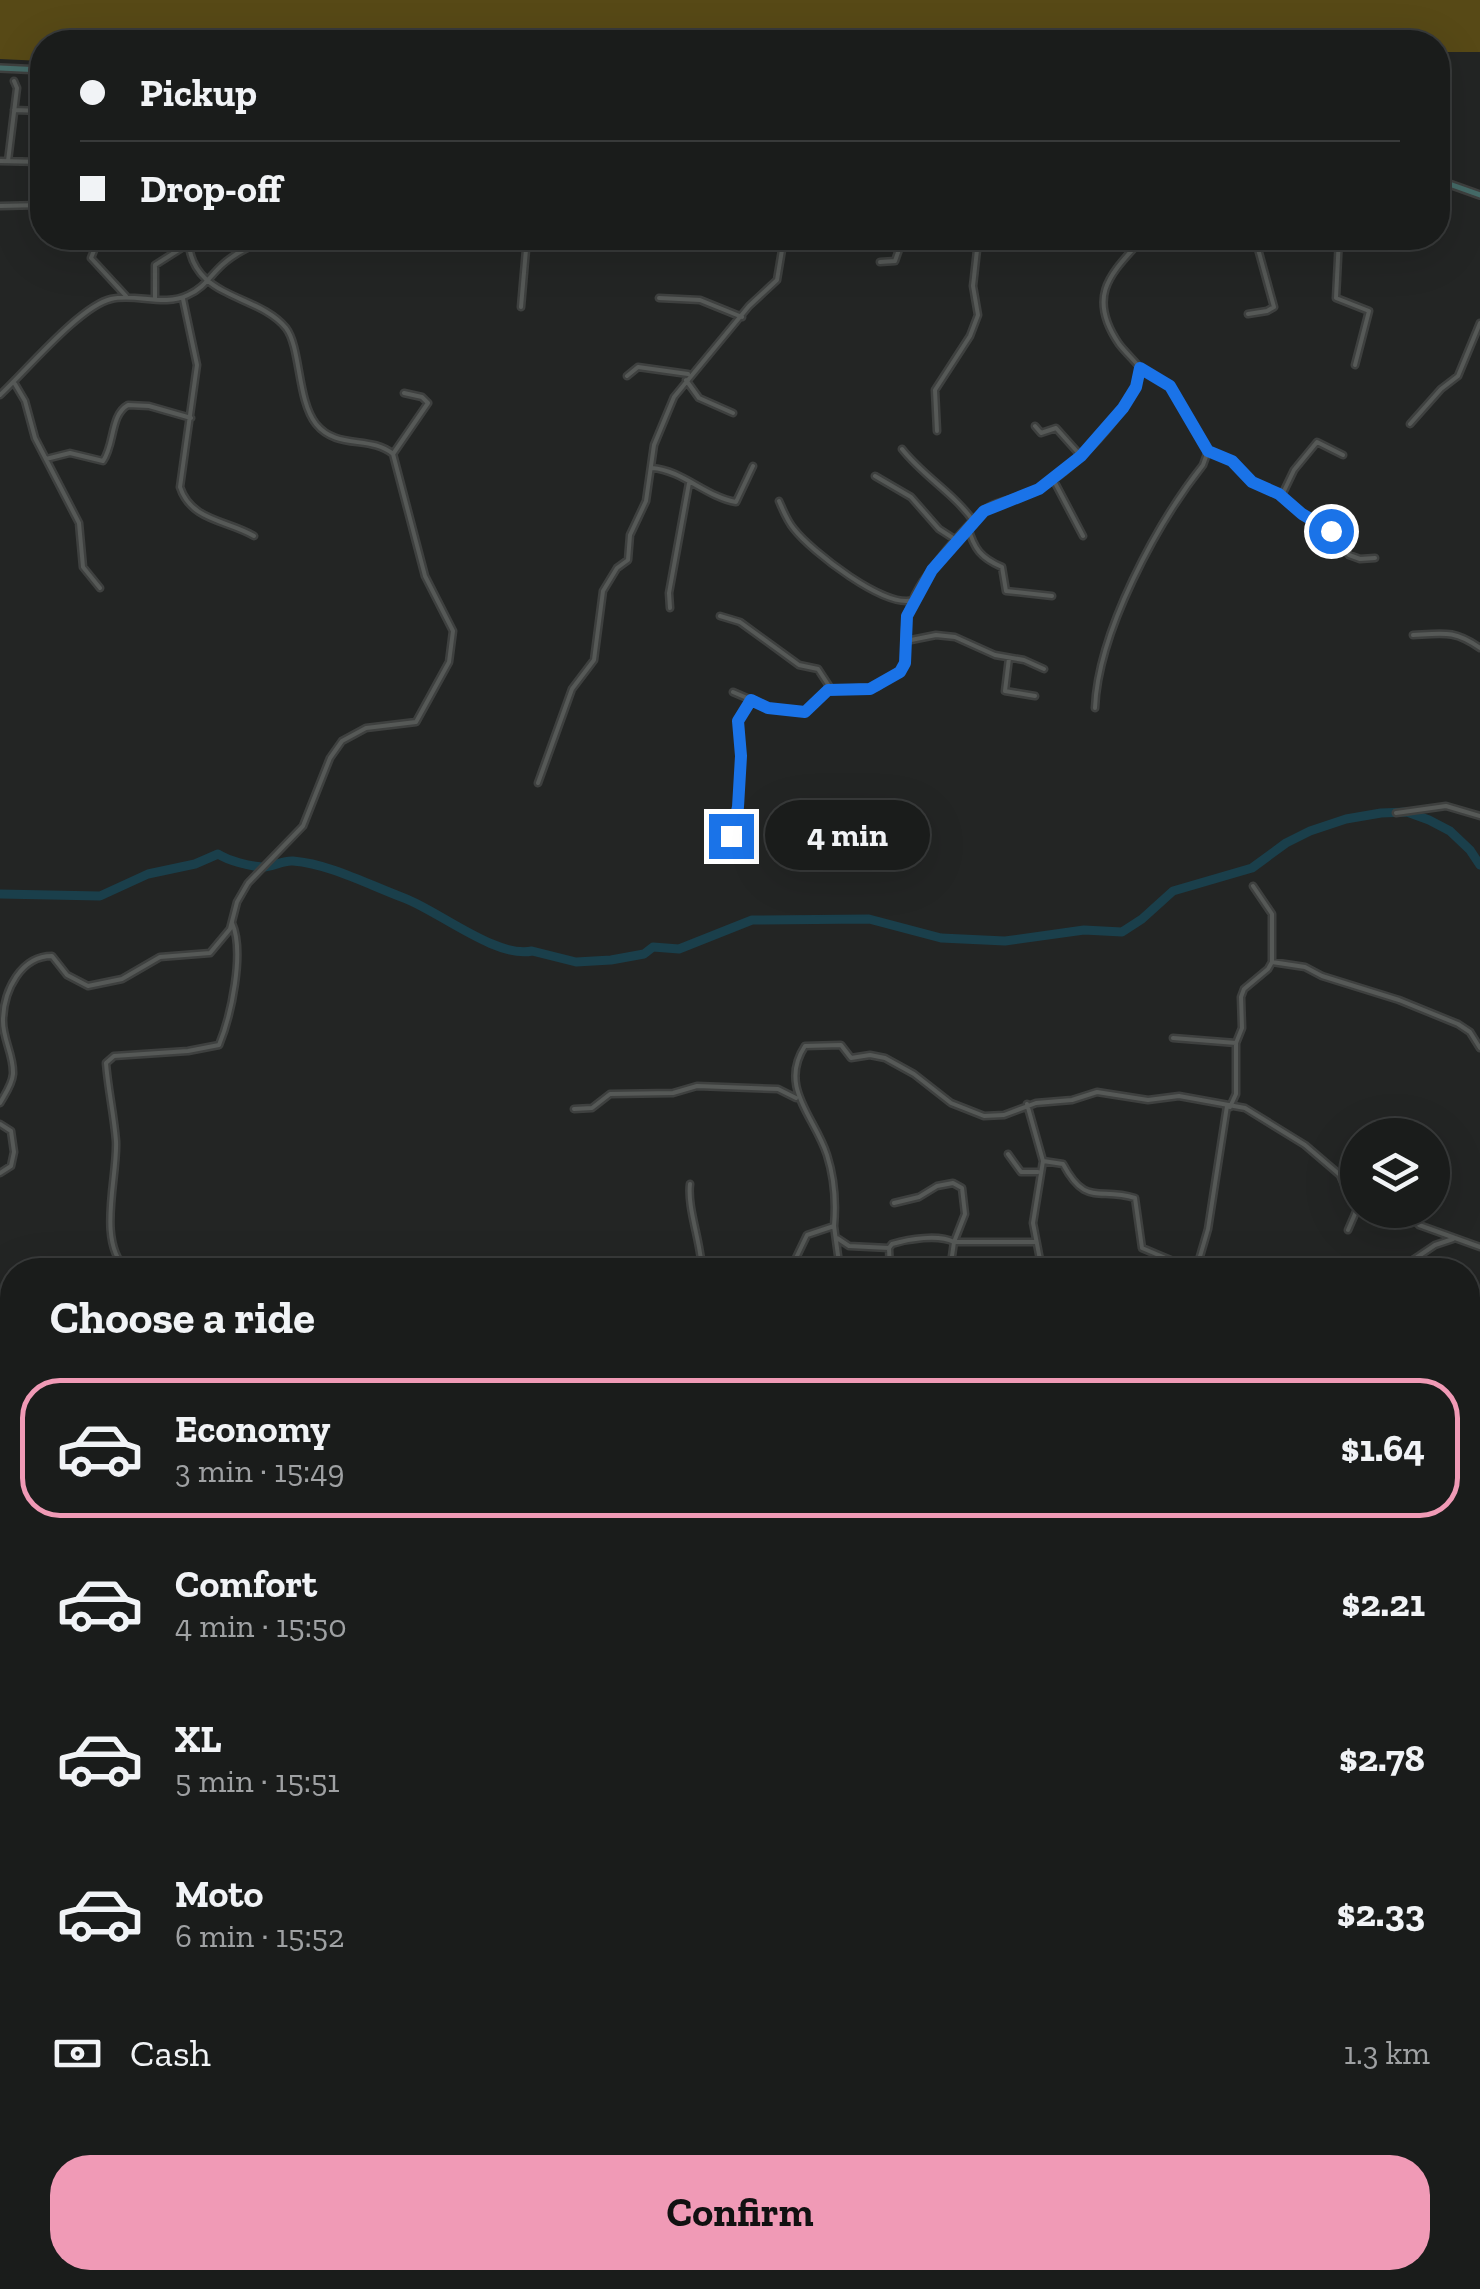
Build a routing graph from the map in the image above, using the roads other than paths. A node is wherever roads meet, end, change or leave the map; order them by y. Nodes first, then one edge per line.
1 (0, 68) edge
2 (30, 69) edge
3 (14, 82) dead end
4 (14, 110) junction
5 (30, 111) edge
6 (0, 161) edge
7 (8, 161) junction
8 (30, 162) edge
9 (1450, 184) edge
10 (1480, 195) edge
11 (30, 205) edge
12 (0, 206) edge
13 (94, 250) edge
14 (175, 250) edge
15 (191, 250) edge
16 (248, 250) edge
17 (526, 250) edge
18 (782, 250) edge
19 (899, 250) edge
20 (976, 250) edge
21 (1132, 250) edge
22 (1258, 250) edge
23 (1338, 250) edge
24 (880, 262) dead end
25 (208, 282) junction
26 (126, 296) junction
27 (183, 298) junction
28 (659, 298) dead end
29 (155, 299) junction
30 (521, 306) dead end
31 (1248, 314) dead end
32 (742, 317) junction
33 (1480, 323) edge
34 (1356, 365) dead end
35 (1140, 368) junction
36 (627, 376) dead end
37 (688, 376) junction
38 (14, 382) junction
39 (404, 393) dead end
40 (0, 395) edge
41 (732, 413) dead end
42 (192, 418) junction
43 (1410, 424) dead end
44 (1035, 426) dead end
45 (938, 432) dead end
46 (902, 450) dead end
47 (1208, 451) junction
48 (393, 454) junction
49 (1081, 456) junction
50 (1343, 456) dead end
51 (46, 459) junction
52 (752, 466) dead end
53 (652, 468) junction
54 (875, 476) dead end
55 (1053, 478) junction
56 (688, 483) junction
57 (1281, 496) junction
58 (779, 501) dead end
59 (971, 524) junction
60 (254, 536) dead end
61 (1084, 536) dead end
62 (956, 540) junction
63 (1375, 558) dead end
64 (100, 588) dead end
65 (1052, 596) dead end
66 (912, 600) junction
67 (670, 608) dead end
68 (720, 616) dead end
69 (1413, 635) dead end
70 (905, 641) junction
71 (1480, 648) edge
72 (1009, 658) junction
73 (1044, 669) dead end
74 (831, 689) junction
75 (733, 692) dead end
76 (1035, 696) dead end
77 (751, 700) junction
78 (1096, 708) dead end
79 (538, 783) dead end
80 (1396, 813) dead end
81 (1480, 816) edge
82 (731, 836) dead end
83 (1253, 886) dead end
84 (232, 923) junction
85 (1272, 962) junction
86 (1173, 1038) dead end
87 (1236, 1043) junction
88 (1480, 1048) edge
89 (797, 1098) junction
90 (0, 1103) edge
91 (1027, 1104) junction
92 (1228, 1106) junction
93 (574, 1108) dead end
94 (0, 1124) edge
95 (1008, 1154) dead end
96 (1043, 1162) junction
97 (1040, 1171) junction
98 (0, 1173) edge
99 (1340, 1175) edge
100 (690, 1184) dead end
101 (894, 1202) dead end
102 (834, 1226) junction
103 (1428, 1228) edge
104 (837, 1238) junction
105 (1458, 1238) junction
106 (954, 1242) junction
107 (1036, 1242) junction
108 (889, 1248) junction
109 (1480, 1248) edge
110 (118, 1258) edge
111 (701, 1258) edge
112 (796, 1258) edge
113 (839, 1258) edge
114 (889, 1258) edge
115 (952, 1258) edge
116 (1039, 1258) edge
117 (1166, 1258) edge
118 (1198, 1258) edge
119 (1416, 1258) edge

1 - 2 street
3 - 4 street
4 - 5 street
4 - 7 street
6 - 7 street
7 - 8 street
9 - 10 street
11 - 12 street
13 - 26 street
14 - 29 street
15 - 25 street
16 - 25 street
17 - 30 street
18 - 32 street
19 - 24 street
20 - 45 street
21 - 35 street
22 - 31 street
23 - 34 street
25 - 27 street
25 - 48 street
26 - 29 street
26 - 38 street
27 - 29 street
27 - 42 street
28 - 32 street
32 - 37 street
33 - 43 street
35 - 47 street
35 - 49 street
36 - 37 street
37 - 41 street
37 - 53 street
38 - 40 street
38 - 51 street
39 - 48 street
42 - 51 street
42 - 60 street
44 - 49 street
46 - 59 street
47 - 57 street
47 - 78 street
48 - 84 street
49 - 55 street
50 - 57 street
51 - 64 street
52 - 56 street
53 - 56 street
53 - 79 street
54 - 62 street
55 - 59 street
55 - 61 street
56 - 67 street
57 - 63 street
58 - 66 street
59 - 62 street
59 - 65 street
62 - 66 street
66 - 70 street
68 - 74 street
69 - 71 street
70 - 72 street
70 - 74 street
72 - 73 street
72 - 76 street
74 - 77 street
75 - 77 street
77 - 82 street
80 - 81 street
83 - 85 street
84 - 90 street
84 - 110 street
85 - 87 street
85 - 88 street
86 - 87 street
87 - 92 street
89 - 91 street
89 - 93 street
89 - 102 street
91 - 92 street
91 - 96 street
92 - 99 street
92 - 118 street
94 - 98 street
95 - 97 street
96 - 97 street
96 - 117 street
97 - 107 street
100 - 111 street
101 - 106 street
102 - 104 street
102 - 112 street
103 - 105 street
104 - 108 street
104 - 113 street
105 - 109 street
105 - 119 street
106 - 107 street
106 - 108 street
106 - 115 street
107 - 116 street
108 - 114 street

